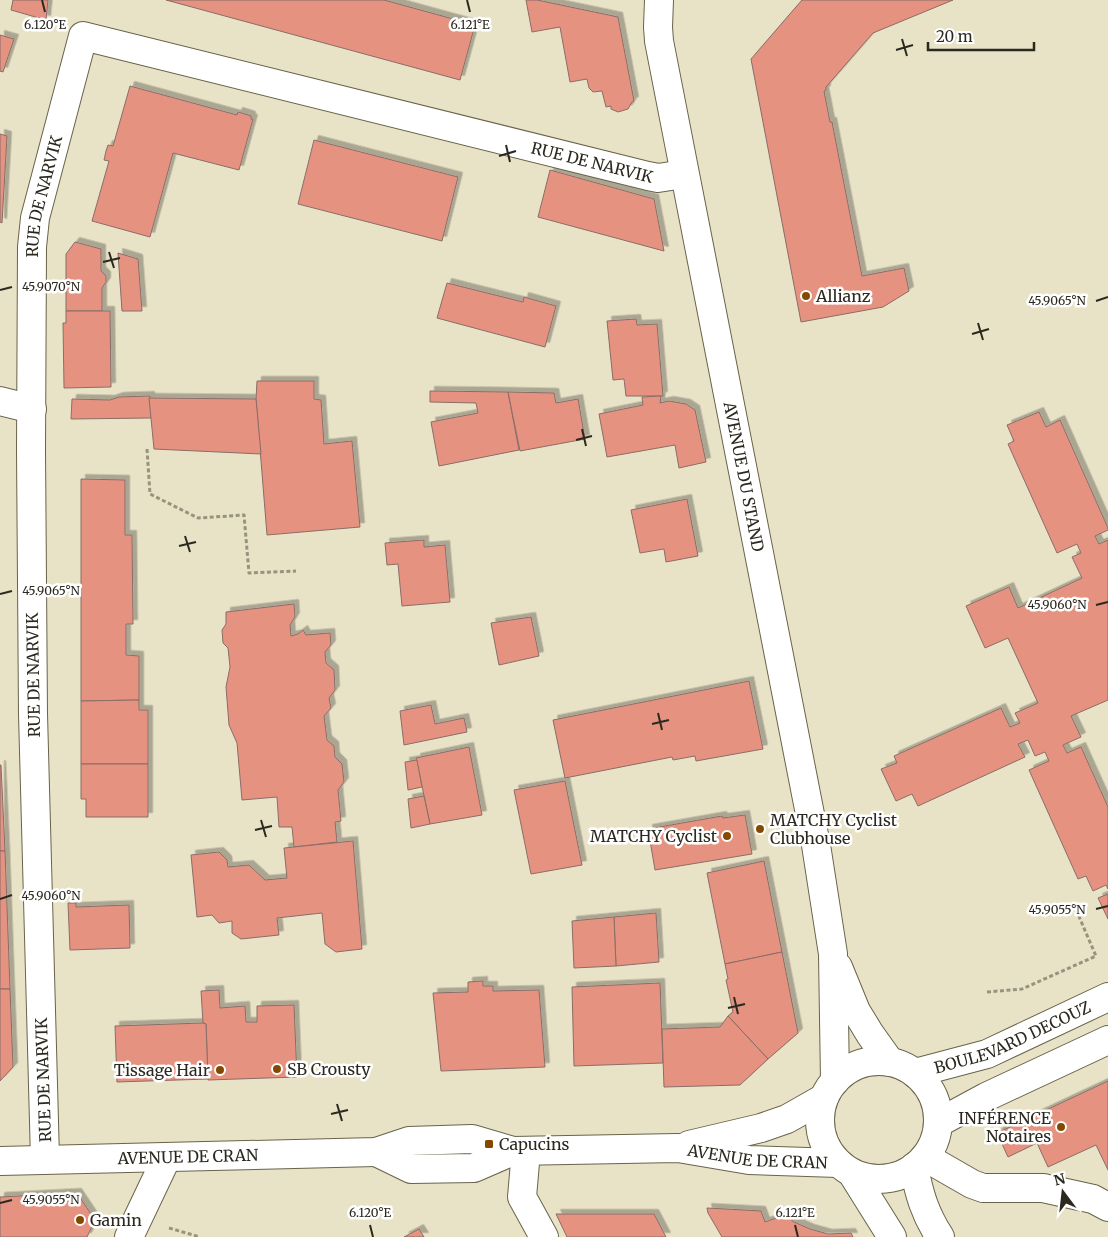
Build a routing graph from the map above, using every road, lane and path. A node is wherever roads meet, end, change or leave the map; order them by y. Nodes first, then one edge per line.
1 (659, 0) edge
2 (684, 174) junction
3 (0, 401) edge
4 (32, 409) junction
5 (148, 449) dead end
6 (296, 571) dead end
7 (1074, 905) dead end
8 (833, 954) junction
9 (987, 992) dead end
10 (1108, 997) edge
11 (1108, 1040) edge
12 (890, 1062) junction
13 (915, 1074) junction
14 (830, 1090) junction
15 (938, 1123) junction
16 (678, 1148) junction
17 (520, 1151) junction
18 (167, 1157) junction
19 (45, 1159) junction
20 (0, 1161) edge
21 (919, 1162) junction
22 (845, 1168) junction
23 (1108, 1207) edge
24 (129, 1237) edge
25 (544, 1237) edge
26 (892, 1237) edge
27 (940, 1237) edge

1 - 2 street, AVENUE DU STAND
2 - 4 street, RUE DE NARVIK
2 - 8 street, AVENUE DU STAND
3 - 4 street
4 - 19 street, RUE DE NARVIK
5 - 6 path
7 - 9 path
8 - 12 street, AVENUE DU STAND
8 - 14 street, AVENUE DU STAND
10 - 13 street, BOULEVARD DECOUZ
11 - 15 street
12 - 13 street
12 - 14 street
13 - 15 street
14 - 16 street, AVENUE DE CRAN
14 - 22 street
15 - 21 street
16 - 17 street, AVENUE DE CRAN
16 - 22 street, AVENUE DE CRAN
17 - 18 street, AVENUE DE CRAN
17 - 25 street
18 - 19 street, AVENUE DE CRAN
18 - 24 street
19 - 20 street, AVENUE DE CRAN
21 - 22 street
21 - 23 street
21 - 27 street
22 - 26 street

